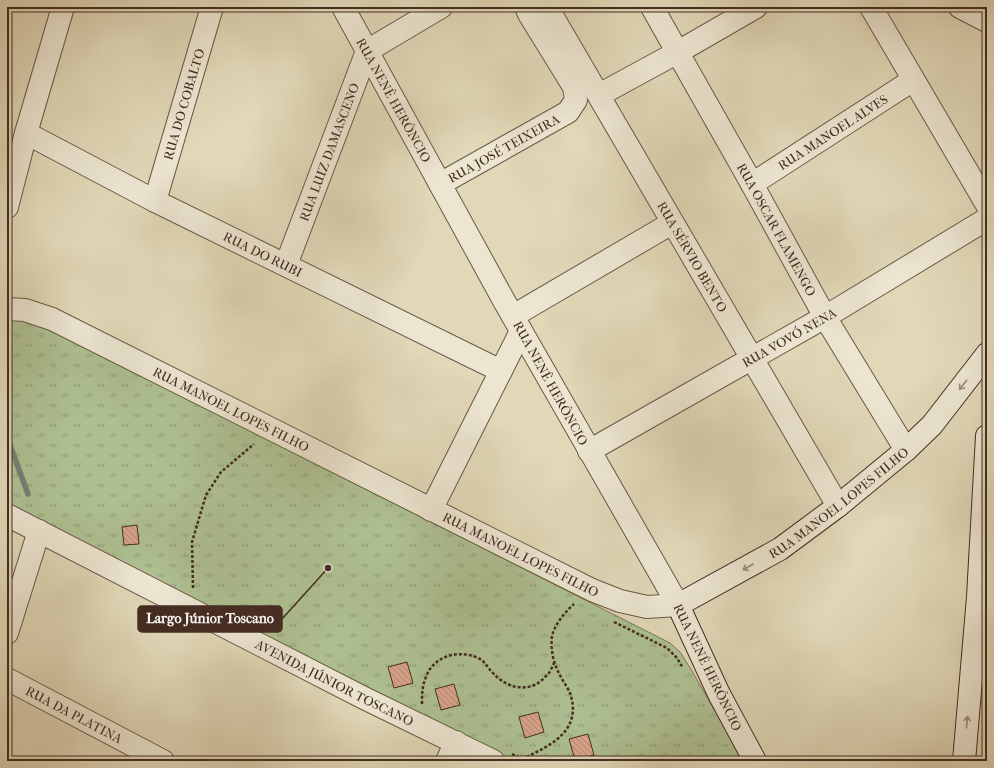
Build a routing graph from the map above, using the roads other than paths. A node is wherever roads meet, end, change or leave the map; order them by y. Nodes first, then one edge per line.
1 (63, 7) edge
2 (212, 7) edge
3 (343, 7) edge
4 (441, 7) edge
5 (526, 7) edge
6 (547, 7) edge
7 (652, 7) edge
8 (756, 7) edge
9 (871, 7) edge
10 (960, 7) edge
11 (987, 21) edge
12 (367, 51) junction
13 (678, 52) junction
14 (913, 80) junction
15 (599, 94) junction
16 (26, 133) junction
17 (440, 184) junction
18 (752, 184) junction
19 (155, 201) junction
20 (987, 205) edge
21 (7, 207) edge
22 (987, 219) edge
23 (672, 223) junction
24 (286, 265) junction
25 (7, 309) edge
26 (825, 317) junction
27 (517, 324) junction
28 (987, 354) edge
29 (753, 359) junction
30 (501, 371) junction
31 (987, 436) edge
32 (906, 450) junction
33 (589, 451) junction
34 (838, 506) junction
35 (431, 510) junction
36 (7, 515) edge
37 (39, 530) junction
38 (678, 605) junction
39 (7, 633) edge
40 (7, 679) edge
41 (451, 752) edge
42 (163, 761) edge
43 (493, 761) edge
44 (756, 761) edge
45 (964, 761) edge

1 - 16 street
2 - 19 street, RUA DO COBALTO
3 - 12 street, RUA NENÊ HERÔNCIO
4 - 12 street
5 - 17 street, RUA JOSÉ TEIXEIRA
6 - 15 street, RUA SÉRVIO BENTO
7 - 13 street, RUA OSCAR FLAMENGO
8 - 13 street
9 - 14 street
10 - 11 street
12 - 17 street, RUA NENÊ HERÔNCIO
12 - 24 street, RUA LUIZ DAMASCENO
13 - 15 street
13 - 18 street, RUA OSCAR FLAMENGO
14 - 18 street, RUA MANOEL ALVES
14 - 20 street
15 - 23 street, RUA SÉRVIO BENTO
16 - 19 street, RUA DO RUBI
16 - 21 street
17 - 27 street, RUA NENÊ HERÔNCIO
18 - 26 street, RUA OSCAR FLAMENGO
19 - 24 street, RUA DO RUBI
22 - 26 street, RUA VOVÓ NENA
23 - 27 street
23 - 29 street, RUA SÉRVIO BENTO
24 - 30 street, RUA DO RUBI
25 - 35 street, RUA MANOEL LOPES FILHO
26 - 29 street, RUA VOVÓ NENA
26 - 32 street, RUA OSCAR FLAMENGO
27 - 30 street
27 - 33 street, RUA NENÊ HERÔNCIO
28 -> 32 street, RUA MANOEL LOPES FILHO
29 - 33 street, RUA VOVÓ NENA
29 - 34 street, RUA SÉRVIO BENTO
30 - 35 street
45 -> 31 street
32 - 34 street, RUA MANOEL LOPES FILHO
33 - 38 street, RUA NENÊ HERÔNCIO
34 -> 38 street, RUA MANOEL LOPES FILHO
35 - 38 street, RUA MANOEL LOPES FILHO
36 - 37 street, AVENIDA JÚNIOR TOSCANO
37 - 39 street
37 - 41 street, AVENIDA JÚNIOR TOSCANO
38 - 44 street, RUA NENÊ HERÔNCIO
40 - 42 street, RUA DA PLATINA
41 - 43 street, AVENIDA JÚNIOR TOSCANO

